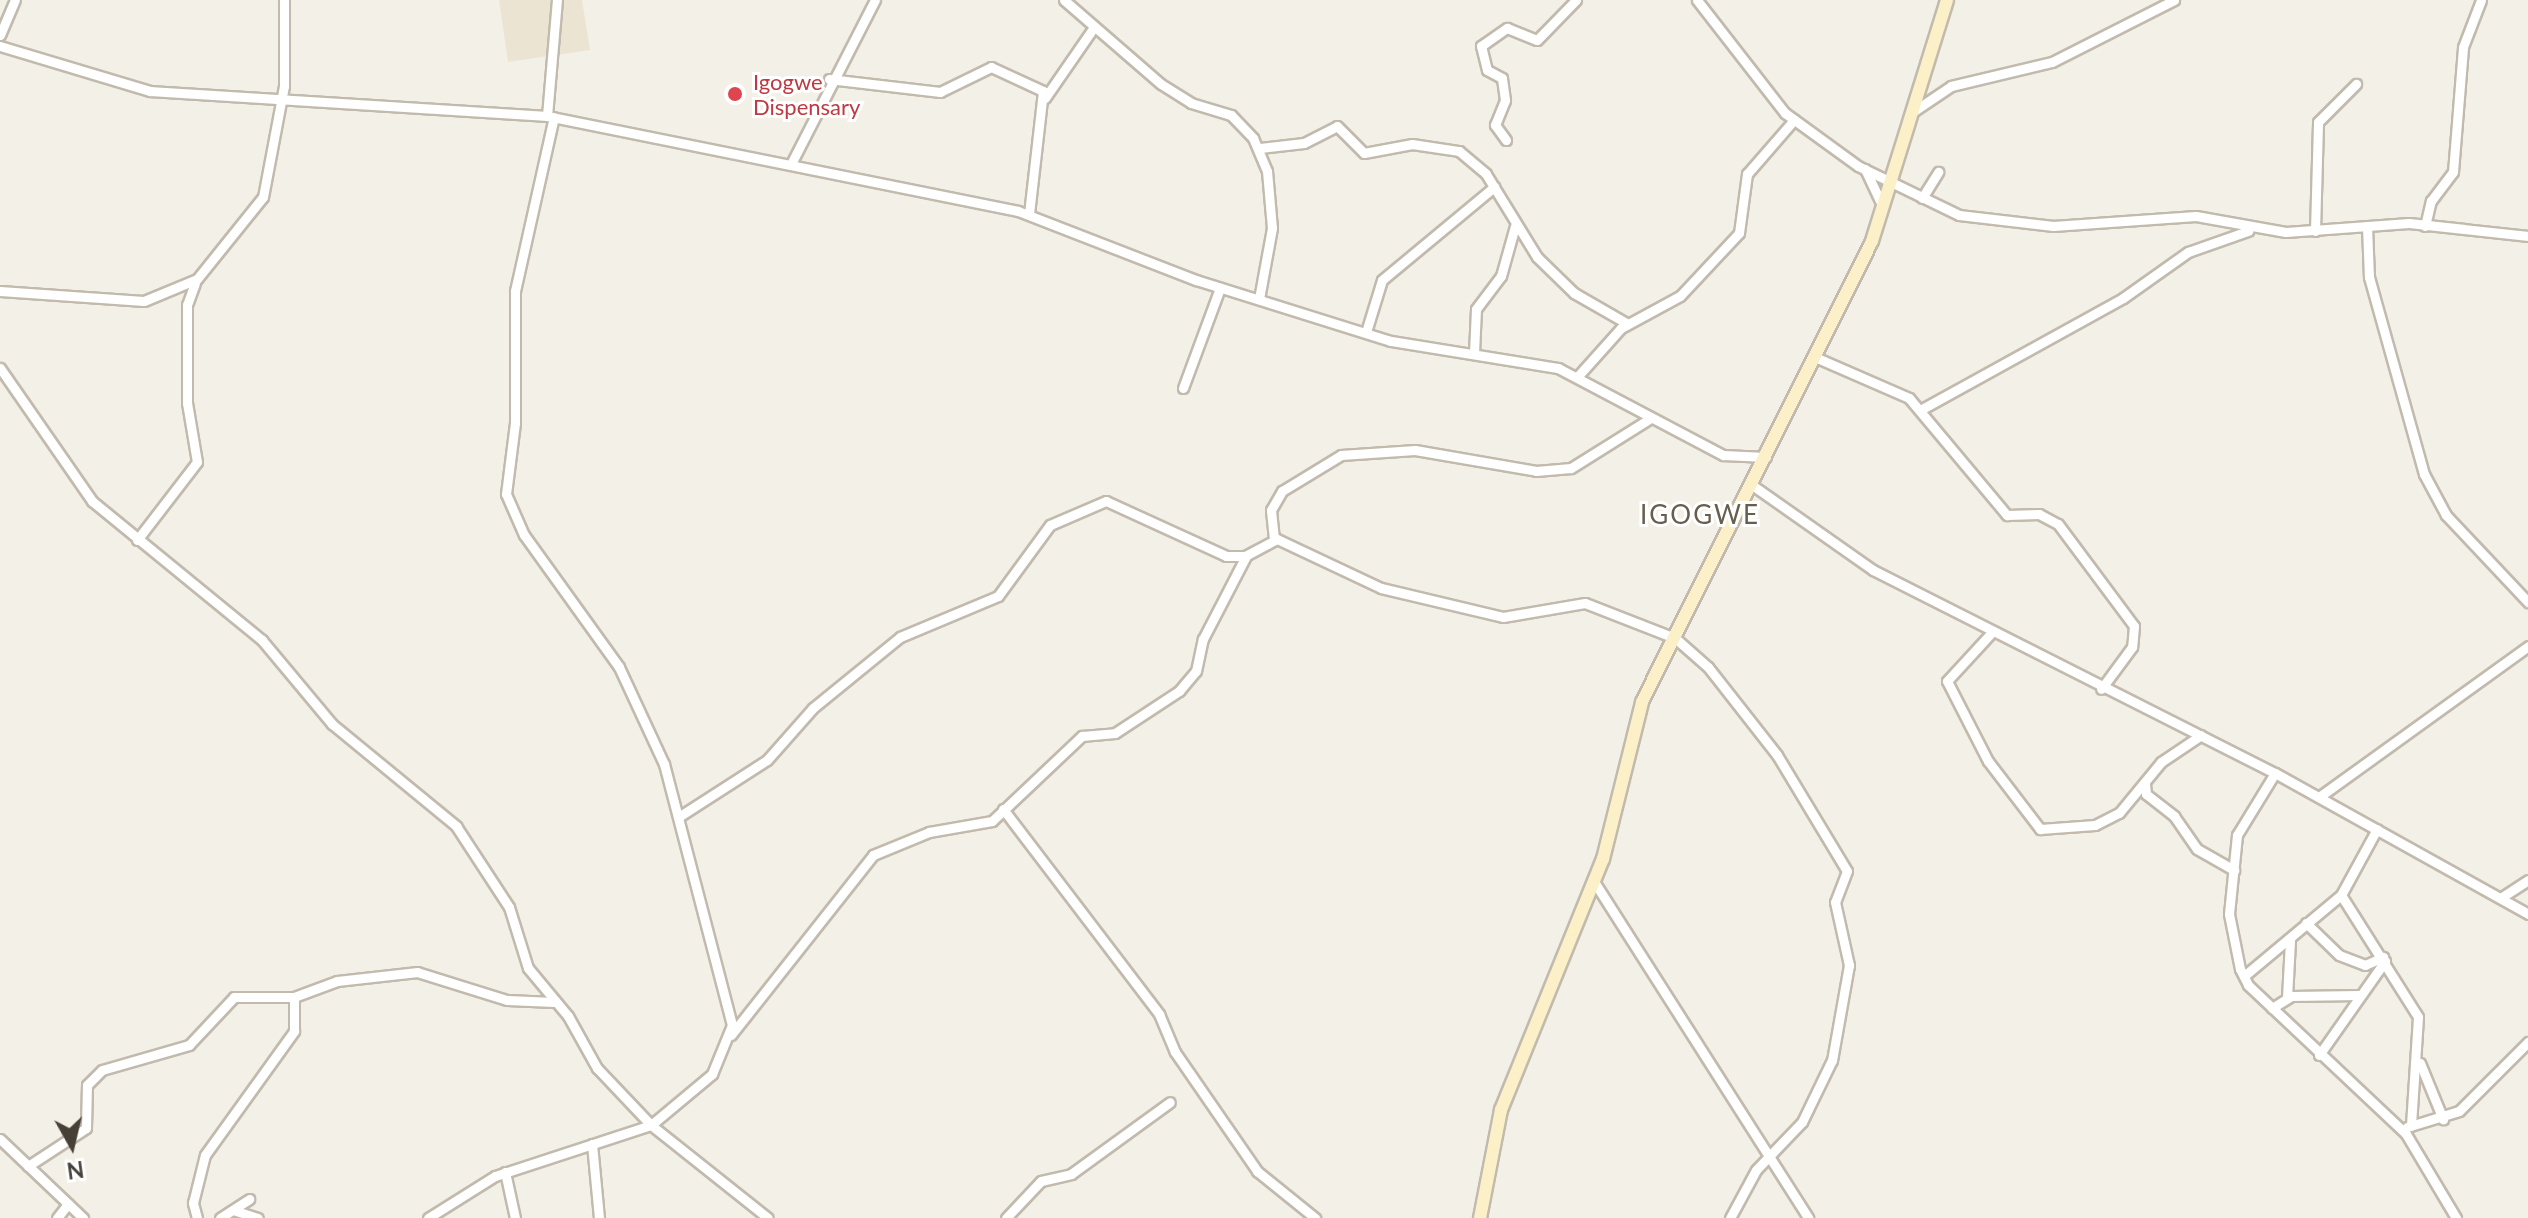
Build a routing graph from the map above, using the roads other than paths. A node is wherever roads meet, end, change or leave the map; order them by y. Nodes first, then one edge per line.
1 (15, 0) edge
2 (284, 0) edge
3 (557, 0) edge
4 (875, 0) edge
5 (1064, 0) edge
6 (1576, 0) edge
7 (1697, 0) edge
8 (1947, 0) edge
9 (2174, 0) edge
10 (2481, 0) edge
11 (1708, 4) edge
12 (1094, 27) junction
13 (0, 35) edge
14 (0, 46) edge
15 (829, 79) junction
16 (2356, 84) dead end
17 (1045, 98) junction
18 (276, 103) junction
19 (1909, 115) junction
20 (550, 116) junction
21 (1794, 120) junction
22 (1506, 140) dead end
23 (1260, 148) junction
24 (792, 162) junction
25 (1865, 169) junction
26 (1938, 172) dead end
27 (1890, 181) junction
28 (1494, 187) junction
29 (1922, 198) junction
30 (1883, 207) junction
31 (1029, 214) junction
32 (1515, 226) junction
33 (2367, 226) junction
34 (2425, 226) junction
35 (2255, 229) junction
36 (2315, 231) junction
37 (2528, 236) edge
38 (197, 279) junction
39 (1220, 288) junction
40 (0, 291) edge
41 (1259, 299) junction
42 (1628, 324) junction
43 (1366, 332) junction
44 (1474, 353) junction
45 (1817, 358) junction
46 (0, 368) edge
47 (1578, 376) junction
48 (1183, 388) dead end
49 (1922, 409) junction
50 (1649, 419) junction
51 (1766, 457) junction
52 (1752, 485) junction
53 (1274, 539) junction
54 (137, 540) junction
55 (1246, 556) junction
56 (2528, 602) edge
57 (1993, 631) junction
58 (1675, 638) junction
59 (2528, 646) edge
60 (2101, 689) junction
61 (2201, 735) junction
62 (2275, 773) junction
63 (2145, 784) junction
64 (2319, 797) junction
65 (1003, 809) junction
66 (680, 816) junction
67 (2377, 829) junction
68 (2234, 870) junction
69 (1593, 880) junction
70 (2528, 880) edge
71 (2341, 895) junction
72 (2502, 897) junction
73 (2528, 914) edge
74 (2306, 923) junction
75 (2290, 940) junction
76 (2384, 959) junction
77 (2244, 976) junction
78 (2360, 995) junction
79 (294, 997) junction
80 (2287, 998) junction
81 (554, 1002) junction
82 (2272, 1008) junction
83 (731, 1035) junction
84 (2528, 1042) edge
85 (2319, 1055) junction
86 (2418, 1059) junction
87 (1170, 1102) dead end
88 (2443, 1119) junction
89 (651, 1125) junction
90 (2406, 1127) junction
91 (0, 1139) edge
92 (592, 1144) junction
93 (1769, 1156) junction
94 (28, 1166) junction
95 (505, 1172) junction
96 (249, 1199) dead end
97 (68, 1204) junction
98 (233, 1210) junction
99 (57, 1218) edge
100 (83, 1218) edge
101 (197, 1218) edge
102 (220, 1218) edge
103 (258, 1218) edge
104 (428, 1218) edge
105 (515, 1218) edge
106 (599, 1218) edge
107 (768, 1218) edge
108 (1006, 1218) edge
109 (1315, 1218) edge
110 (1480, 1218) edge
111 (1730, 1218) edge
112 (1808, 1218) edge
113 (2456, 1218) edge

1 - 13 street
2 - 18 street
3 - 20 street
4 - 15 street
5 - 12 street
6 - 22 street
7 - 11 street
8 - 19 main road
9 - 19 street
10 - 34 street
11 - 21 street
12 - 17 street
12 - 23 street
14 - 18 street
15 - 17 street
15 - 24 street
16 - 36 street
17 - 31 street
18 - 20 street
18 - 38 street
19 - 27 main road
20 - 24 street
20 - 66 street
21 - 25 street
21 - 42 street
23 - 28 street
23 - 41 street
24 - 31 street
25 - 27 street
25 - 30 street
26 - 29 street
27 - 29 street
27 - 30 main road
28 - 32 street
28 - 43 street
29 - 35 street
30 - 45 main road
31 - 39 street
32 - 42 street
32 - 44 street
33 - 34 street
33 - 36 street
33 - 56 street
34 - 37 street
35 - 36 street
35 - 49 street
38 - 40 street
38 - 54 street
39 - 41 street
39 - 48 street
41 - 43 street
42 - 47 street
43 - 44 street
44 - 47 street
45 - 49 street
45 - 51 main road
46 - 54 street
47 - 50 street
49 - 60 street
50 - 51 street
50 - 53 street
51 - 52 main road
52 - 57 street
52 - 58 main road
53 - 55 street
53 - 58 street
54 - 81 street
55 - 65 street
55 - 66 street
57 - 60 street
57 - 63 street
58 - 69 main road
58 - 93 street
59 - 64 street
60 - 61 street
61 - 62 street
61 - 63 street
62 - 64 street
62 - 68 street
63 - 68 street
64 - 67 street
65 - 83 street
65 - 109 street
66 - 83 street
67 - 71 street
67 - 72 street
68 - 77 street
69 - 93 street
69 - 110 main road
70 - 72 street
71 - 74 street
71 - 76 street
72 - 73 street
74 - 75 street
74 - 76 street
75 - 77 street
75 - 80 street
76 - 78 street
76 - 86 street
77 - 82 street
78 - 80 street
78 - 85 street
79 - 81 street
79 - 94 street
79 - 101 street
80 - 82 street
81 - 89 street
82 - 85 street
83 - 89 street
84 - 88 street
85 - 90 street
86 - 88 street
86 - 90 street
87 - 108 street
88 - 90 street
89 - 92 street
89 - 107 street
90 - 113 street
91 - 94 street
92 - 95 street
92 - 106 street
93 - 111 street
93 - 112 street
94 - 97 street
95 - 104 street
95 - 105 street
96 - 98 street
97 - 99 street
97 - 100 street
98 - 102 street
98 - 103 street

